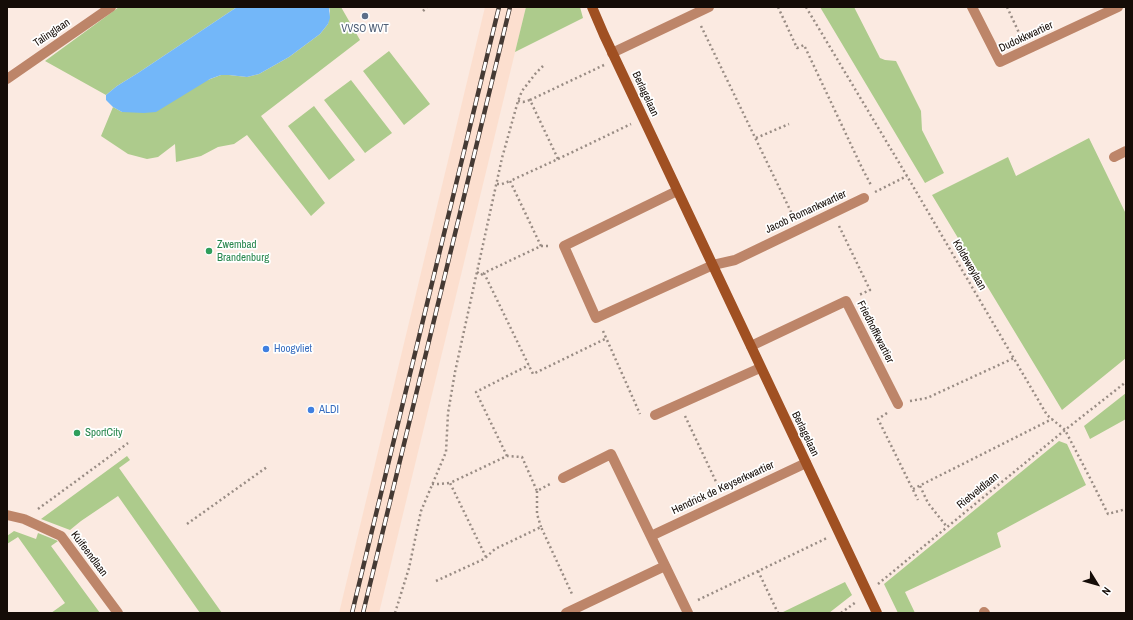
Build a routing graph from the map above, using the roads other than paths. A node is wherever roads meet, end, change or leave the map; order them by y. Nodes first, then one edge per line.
1 (111, 7) edge
2 (592, 7) edge
3 (709, 7) edge
4 (972, 7) edge
5 (1118, 7) edge
6 (614, 56) junction
7 (7, 79) edge
8 (1126, 151) edge
9 (1114, 157) dead end
10 (677, 191) junction
11 (864, 198) road end
12 (713, 265) junction
13 (751, 346) junction
14 (760, 368) junction
15 (898, 404) road end
16 (655, 415) road end
17 (806, 463) junction
18 (563, 478) road end
19 (7, 515) edge
20 (651, 536) junction
21 (665, 566) junction
22 (686, 610) edge
23 (118, 613) edge
24 (566, 613) edge
25 (877, 613) edge

1 - 7 street, Talinglaan
2 - 6 street, Berlagelaan
3 - 6 street
4 - 5 street, Dudokkwartier
6 - 10 street, Berlagelaan
8 - 9 street
10 - 12 street, Berlagelaan
10 - 12 street
11 - 12 street, Jacob Romankwartier
12 - 13 street, Berlagelaan
13 - 14 street, Berlagelaan
13 - 15 street, Friedhoffkwartier
14 - 16 street
14 - 17 street, Berlagelaan
17 - 20 street, Hendrick de Keyserkwartier
17 - 25 street, Berlagelaan
18 - 20 street
19 - 23 street, Kuifeendlaan
20 - 21 street
21 - 22 street
21 - 24 street

